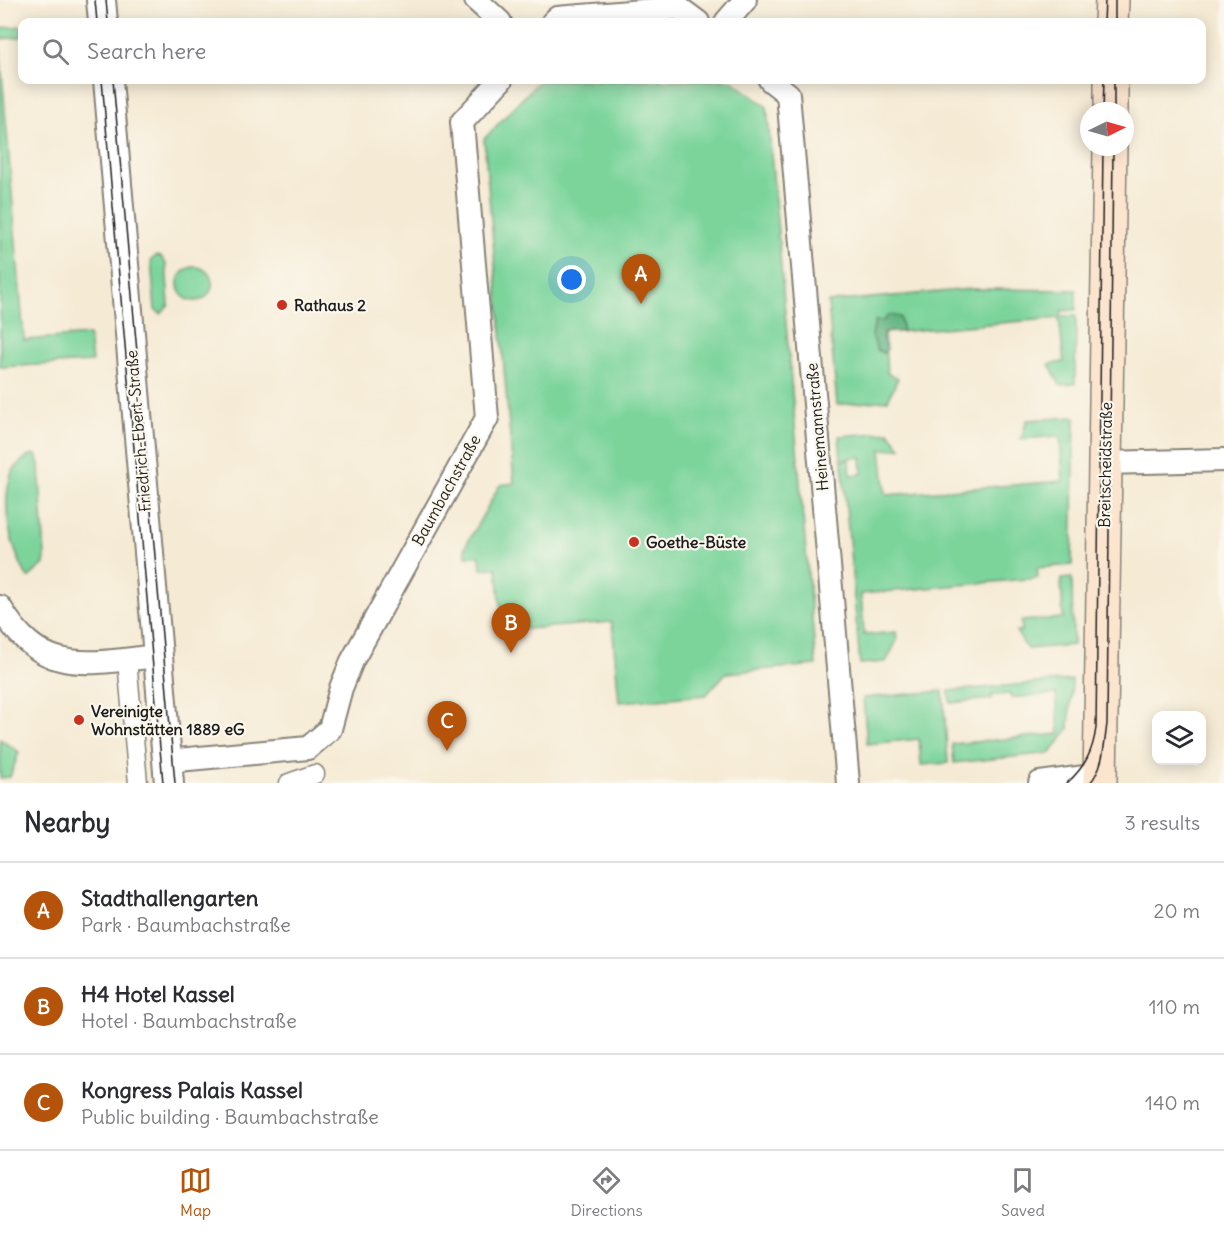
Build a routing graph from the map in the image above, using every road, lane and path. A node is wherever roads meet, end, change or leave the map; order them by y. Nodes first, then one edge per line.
1 (101, 0) edge
2 (476, 0) edge
3 (745, 0) edge
4 (1112, 0) edge
5 (613, 7) edge
6 (103, 18) edge
7 (496, 18) edge
8 (557, 18) edge
9 (693, 18) edge
10 (729, 18) edge
11 (1112, 18) edge
12 (108, 84) edge
13 (497, 84) edge
14 (775, 84) edge
15 (1111, 84) edge
16 (1111, 102) edge
17 (1110, 156) edge
18 (1224, 460) edge
19 (1105, 463) junction
20 (0, 607) edge
21 (158, 656) junction
22 (128, 671) dead end
23 (135, 746) junction
24 (164, 763) edge
25 (315, 774) dead end
26 (1100, 779) edge
27 (138, 783) edge
28 (289, 783) edge
29 (848, 783) edge
30 (1040, 783) edge

1 - 6 street
2 - 7 street
3 - 10 street
4 - 11 main road
5 - 8 street
5 - 9 street
12 - 21 street, Friedrich-Ebert-Straße
13 - 24 street, Baumbachstraße
14 - 29 street, Heinemannstraße
15 - 16 main road
17 - 19 main road, Breitscheidstraße
18 - 19 street
19 - 26 main road, Breitscheidstraße
20 - 21 street
21 - 24 street, Friedrich-Ebert-Straße
22 - 23 street
23 - 24 street
23 - 27 street
25 - 28 street
26 - 30 street

